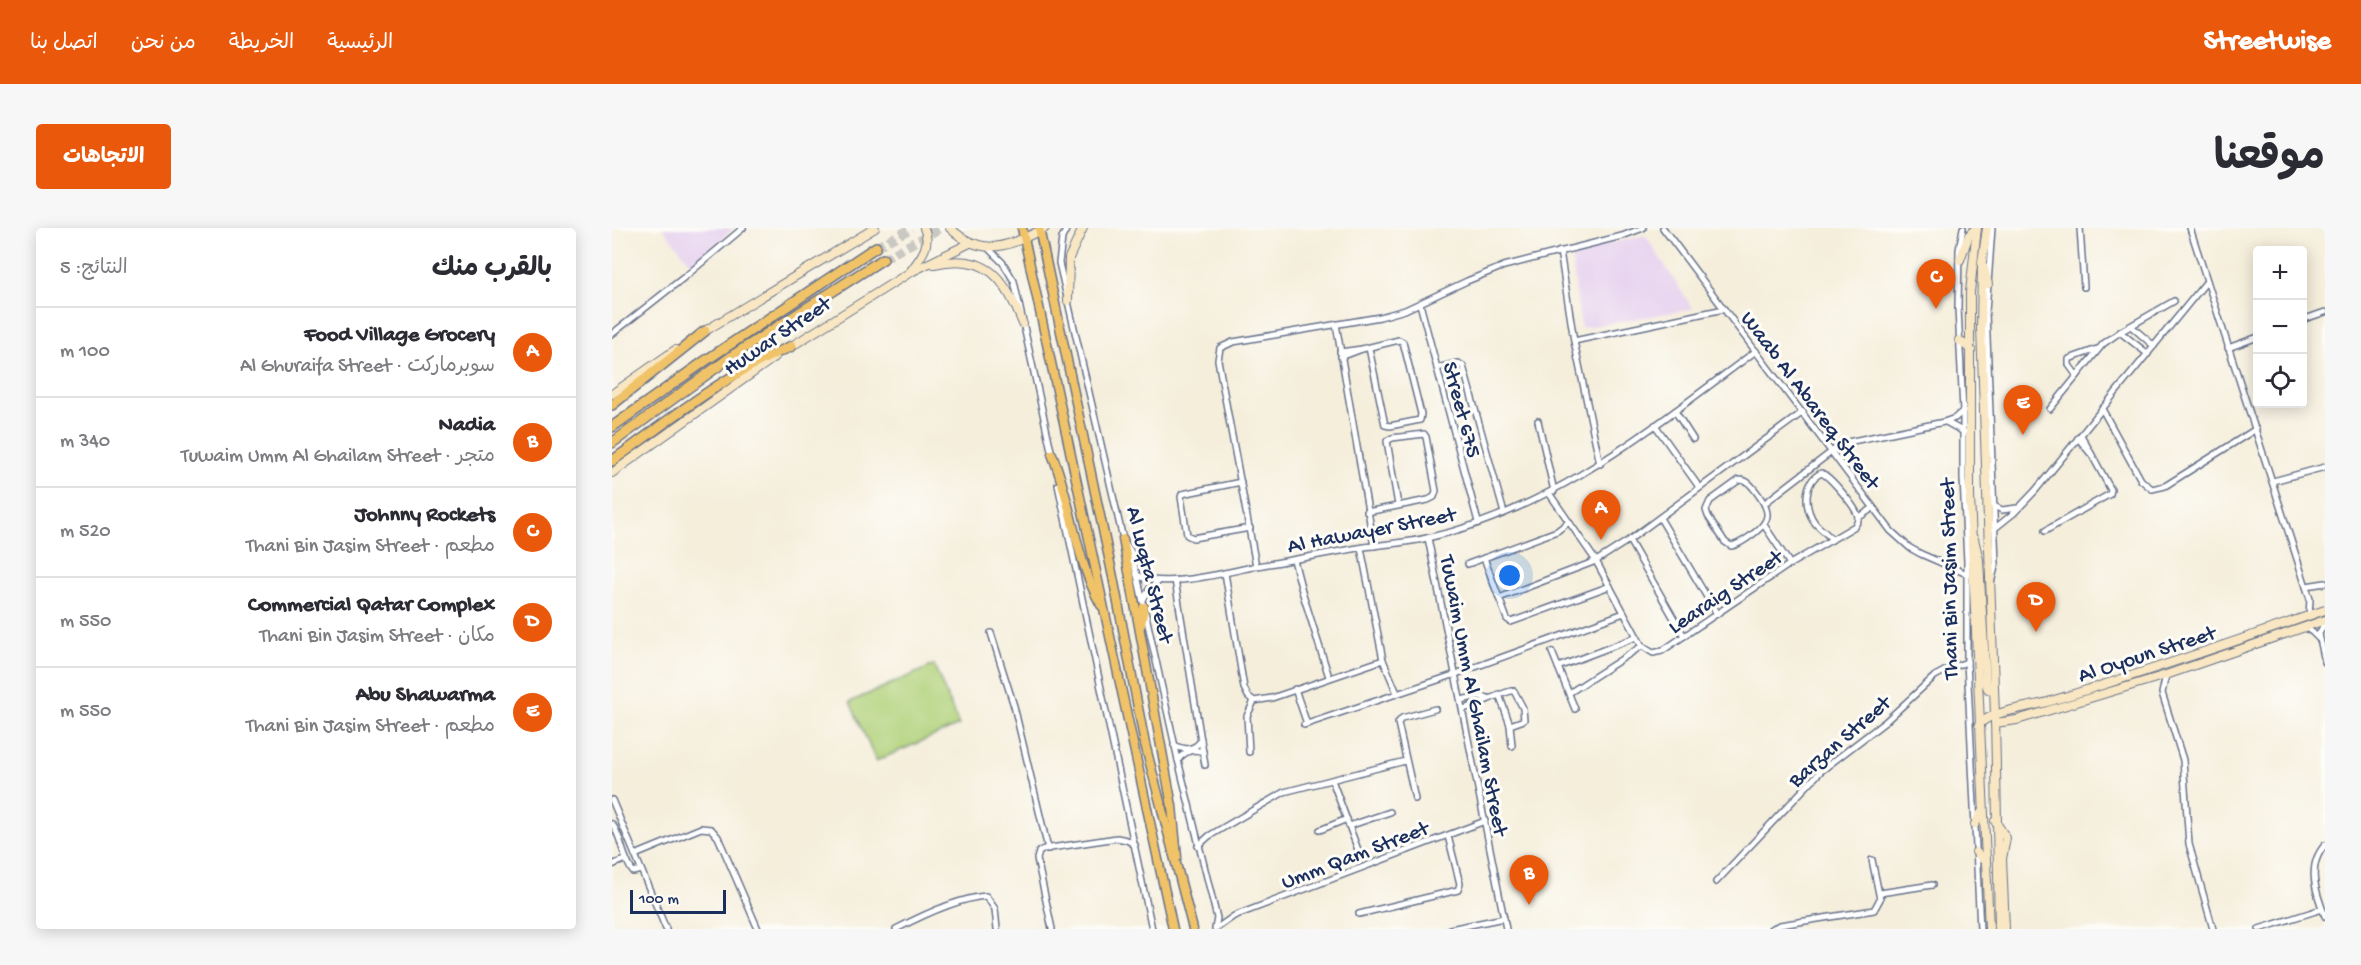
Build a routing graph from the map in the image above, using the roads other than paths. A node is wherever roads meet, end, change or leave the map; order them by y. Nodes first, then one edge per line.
1 (743, 228) edge
2 (875, 228) edge
3 (924, 228) edge
4 (950, 228) edge
5 (1022, 228) edge
6 (1067, 228) edge
7 (1083, 228) edge
8 (1643, 228) edge
9 (1663, 228) edge
10 (1962, 228) edge
11 (1976, 228) edge
12 (1987, 228) edge
13 (1992, 228) edge
14 (2080, 228) edge
15 (2190, 228) edge
16 (1041, 229) edge
17 (1024, 238) junction
18 (970, 243) junction
19 (876, 247) tunnel mouth
20 (987, 248) junction
21 (1560, 251) junction
22 (883, 260) tunnel mouth
23 (1960, 260) junction
24 (1982, 262) junction
25 (924, 266) junction
26 (909, 273) junction
27 (2207, 281) junction
28 (1988, 284) junction
29 (2084, 287) dead end
30 (1068, 301) junction
31 (2174, 301) dead end
32 (1420, 304) junction
33 (1724, 309) junction
34 (2325, 312) edge
35 (2307, 318) edge
36 (1023, 324) junction
37 (1336, 324) junction
38 (2131, 326) junction
39 (705, 331) junction
40 (2120, 332) junction
41 (612, 334) edge
42 (2253, 339) edge
43 (1959, 340) junction
44 (1574, 341) junction
45 (792, 346) junction
46 (2154, 346) junction
47 (2228, 348) junction
48 (1366, 349) junction
49 (2098, 349) junction
50 (1971, 350) junction
51 (1756, 351) junction
52 (1341, 354) junction
53 (2148, 354) junction
54 (1437, 368) junction
55 (2077, 376) junction
56 (612, 394) edge
57 (612, 405) edge
58 (2050, 409) dead end
59 (2102, 409) junction
60 (1675, 411) junction
61 (1963, 411) junction
62 (1803, 412) junction
63 (1538, 421) dead end
64 (1944, 422) junction
65 (1655, 425) junction
66 (612, 427) edge
67 (2256, 429) junction
68 (1964, 432) junction
69 (2080, 436) junction
70 (1693, 439) dead end
71 (612, 443) edge
72 (1831, 451) junction
73 (1963, 452) junction
74 (1052, 454) junction
75 (612, 460) edge
76 (1971, 462) junction
77 (1600, 464) junction
78 (2325, 467) edge
79 (612, 473) edge
80 (1803, 473) junction
81 (2273, 481) junction
82 (1241, 482) junction
83 (1810, 482) junction
84 (1699, 487) junction
85 (1552, 492) junction
86 (1765, 503) junction
87 (1398, 505) junction
88 (1992, 505) junction
89 (2018, 507) junction
90 (1873, 508) junction
91 (1367, 510) junction
92 (1506, 512) junction
93 (1660, 518) junction
94 (1858, 518) junction
95 (1478, 522) junction
96 (1569, 522) junction
97 (1764, 525) junction
98 (1250, 528) junction
99 (1993, 530) junction
100 (2045, 531) dead end
101 (1971, 535) junction
102 (1428, 538) junction
103 (1123, 539) junction
104 (1629, 540) junction
105 (1832, 540) junction
106 (1374, 546) junction
107 (1361, 548) junction
108 (1484, 558) junction
109 (1294, 560) junction
110 (1596, 561) junction
111 (1967, 562) junction
112 (1468, 564) dead end
113 (1790, 564) junction
114 (1256, 566) junction
115 (1953, 567) junction
116 (1225, 573) junction
117 (1137, 574) junction
118 (1967, 574) junction
119 (1175, 580) junction
120 (1159, 582) junction
121 (2325, 583) edge
122 (1990, 584) junction
123 (2306, 585) junction
124 (1610, 586) junction
125 (1499, 598) junction
126 (2310, 599) junction
127 (1143, 604) junction
128 (2324, 610) edge
129 (1106, 613) junction
130 (1624, 613) junction
131 (1717, 614) junction
132 (2309, 616) junction
133 (2325, 621) edge
134 (2303, 627) junction
135 (1140, 631) junction
136 (991, 633) dead end
137 (1684, 636) junction
138 (1637, 637) junction
139 (1983, 637) junction
140 (2319, 640) junction
141 (1619, 645) junction
142 (1642, 646) junction
143 (1552, 652) dead end
144 (1626, 657) junction
145 (1383, 660) junction
146 (2325, 662) edge
147 (1967, 663) junction
148 (1558, 667) junction
149 (1456, 674) junction
150 (2166, 675) junction
151 (1329, 677) junction
152 (2146, 681) junction
153 (1295, 689) junction
154 (1993, 690) junction
155 (1397, 693) junction
156 (1569, 693) junction
157 (2162, 693) junction
158 (1499, 694) junction
159 (1488, 698) junction
160 (1461, 700) junction
161 (1994, 700) junction
162 (1254, 701) junction
163 (1463, 708) junction
164 (1435, 709) dead end
165 (1575, 709) dead end
166 (2018, 710) junction
167 (1992, 718) junction
168 (2017, 720) junction
169 (1510, 725) junction
170 (1979, 725) junction
171 (1201, 740) junction
172 (1174, 745) junction
173 (1512, 746) dead end
174 (1979, 747) junction
175 (1190, 750) junction
176 (1203, 752) junction
177 (1249, 752) dead end
178 (1178, 760) junction
179 (1406, 761) junction
180 (1995, 764) junction
181 (1205, 765) dead end
182 (1332, 780) junction
183 (1415, 798) dead end
184 (612, 800) edge
185 (1995, 802) junction
186 (1983, 808) junction
187 (1390, 812) dead end
188 (1347, 819) junction
189 (1485, 821) junction
190 (1995, 821) junction
191 (1131, 823) junction
192 (612, 824) edge
193 (1975, 824) junction
194 (1349, 826) junction
195 (1320, 830) dead end
196 (1194, 832) junction
197 (1212, 834) junction
198 (1448, 836) junction
199 (1118, 838) junction
200 (1135, 845) junction
201 (2325, 845) edge
202 (1198, 846) junction
203 (1047, 849) junction
204 (1976, 852) junction
205 (635, 855) junction
206 (1361, 858) dead end
207 (624, 860) junction
208 (1872, 860) dead end
209 (1987, 864) junction
210 (612, 865) edge
211 (641, 870) junction
212 (1178, 875) junction
213 (1716, 882) dead end
214 (1932, 885) dead end
215 (1880, 893) junction
216 (1215, 909) junction
217 (2322, 909) junction
218 (1359, 914) dead end
219 (1234, 916) junction
220 (2325, 916) edge
221 (1504, 918) junction
222 (666, 929) edge
223 (758, 929) edge
224 (896, 929) edge
225 (998, 929) edge
226 (1052, 929) edge
227 (1152, 929) edge
228 (1173, 929) edge
229 (1193, 929) edge
230 (1216, 929) edge
231 (1450, 929) edge
232 (1506, 929) edge
233 (1771, 929) edge
234 (1980, 929) edge
235 (1989, 929) edge
236 (1999, 929) edge
237 (2005, 929) edge
238 (2213, 929) edge
239 (2259, 929) edge

1 - 41 street
2 - 39 main road, Huwar Street
3 - 26 main road
4 - 18 main road
5 - 17 main road
6 - 30 street, Al Luqta Street
7 - 30 main road
8 - 21 street
9 - 33 street, Waab Al Abareq Street
10 - 23 street, Thani Bin Jasim Street
11 - 23 main road
11 - 50 main road, Thani Bin Jasim Street
12 - 24 main road, Thani Bin Jasim Street
13 - 28 street, Thani Bin Jasim Street
14 - 29 street
15 - 27 street
16 - 17 main road
16 - 212 main road, Al Luqta Street
17 - 20 main road
17 - 129 main road
18 - 20 main road
18 - 25 main road, Huwar Street
19 - 66 highway, Huwar Street
20 - 36 street
21 - 32 street
21 - 44 street
22 - 71 highway, Huwar Street
23 - 43 street, Thani Bin Jasim Street
24 - 28 main road
24 - 122 main road, Thani Bin Jasim Street
25 - 26 main road, Huwar Street
25 - 36 main road
26 - 45 main road, Huwar Street
27 - 46 street
27 - 47 street
28 - 88 street, Thani Bin Jasim Street
30 - 103 street, Al Luqta Street
31 - 38 street
32 - 37 street
32 - 54 street, Street 675
33 - 44 street
33 - 51 street, Waab Al Abareq Street
34 - 35 street
36 - 74 street
37 - 52 street
37 - 82 street
38 - 40 street
38 - 46 street
39 - 56 main road, Huwar Street
39 - 57 highway
40 - 49 street
40 - 53 street
42 - 47 street
43 - 50 main road
43 - 61 street, Thani Bin Jasim Street
44 - 77 street
45 - 75 highway
45 - 79 main road, Huwar Street
46 - 53 street
47 - 67 street
48 - 48 street
48 - 52 street
49 - 55 street
49 - 55 street
50 - 76 main road, Thani Bin Jasim Street
51 - 60 street, Al Hawayer Street
51 - 62 street, Waab Al Abareq Street
52 - 91 street
53 - 59 street
54 - 92 street
54 - 95 street, Street 675
55 - 58 street
59 - 67 street
59 - 69 street
60 - 65 street, Al Hawayer Street
60 - 70 street
61 - 64 street
61 - 68 street, Thani Bin Jasim Street
62 - 72 street, Waab Al Abareq Street
62 - 84 street
63 - 85 street
64 - 68 street
64 - 72 street
65 - 77 street, Al Hawayer Street
65 - 84 street
67 - 81 street
68 - 73 street, Thani Bin Jasim Street
69 - 89 street
69 - 100 street
72 - 80 street
72 - 90 street, Waab Al Abareq Street
73 - 76 main road
73 - 111 street, Thani Bin Jasim Street
74 - 129 main road
74 - 191 street
76 - 101 main road, Thani Bin Jasim Street
77 - 85 street, Al Hawayer Street
78 - 81 street
80 - 83 street
80 - 86 street
81 - 123 street
82 - 98 street
82 - 98 street
83 - 94 street
83 - 105 street
84 - 93 street
85 - 92 street, Al Hawayer Street
85 - 96 street, Learaig Street
86 - 97 street
86 - 97 street
87 - 87 street
87 - 91 street
88 - 89 street
88 - 99 street, Thani Bin Jasim Street
89 - 99 street
90 - 94 street, Learaig Street
90 - 115 street, Waab Al Abareq Street
91 - 106 street
92 - 95 street, Al Hawayer Street
93 - 104 street
93 - 131 street
94 - 105 street, Learaig Street
95 - 102 street, Al Hawayer Street
96 - 108 street
96 - 110 street, Learaig Street
97 - 113 street
98 - 114 street
99 - 122 street, Thani Bin Jasim Street
101 - 139 main road
101 - 170 main road, Thani Bin Jasim Street
102 - 106 street, Al Hawayer Street
102 - 149 street, Tuwaim Umm Al Ghailam Street
103 - 117 street, Al Luqta Street
103 - 135 main road
104 - 110 street
104 - 137 street
105 - 113 street, Learaig Street
106 - 107 street, Al Hawayer Street
107 - 109 street, Al Hawayer Street
107 - 145 street
108 - 112 street
108 - 125 street
109 - 114 street, Al Hawayer Street
109 - 151 street
110 - 124 street, Learaig Street
110 - 125 street
111 - 115 street
111 - 118 street, Thani Bin Jasim Street
113 - 131 street, Learaig Street
114 - 116 street, Al Hawayer Street
115 - 118 street, Waab Al Abareq Street
116 - 119 street, Al Hawayer Street
116 - 162 street
117 - 120 street, Al Hawayer Street
117 - 127 street, Al Luqta Street
118 - 147 street, Thani Bin Jasim Street
119 - 120 street, Al Hawayer Street
119 - 171 street
120 - 127 street
121 - 123 street
122 - 154 main road, Thani Bin Jasim Street
123 - 126 street
124 - 125 street
124 - 130 street, Learaig Street
126 - 128 street
126 - 132 street
127 - 135 main road
127 - 172 street, Al Luqta Street
128 - 132 main road, Al Oyoun Street
129 - 228 main road
130 - 138 street, Learaig Street
130 - 149 street
131 - 137 street, Learaig Street
132 - 166 main road, Al Oyoun Street
133 - 134 main road, Al Oyoun Street
133 - 140 street
134 - 140 street
134 - 150 main road, Al Oyoun Street
135 - 212 main road
136 - 203 street
137 - 142 street, Learaig Street
138 - 141 street
138 - 142 street, Learaig Street
139 - 154 main road
139 - 167 main road
140 - 146 street
141 - 144 street
141 - 148 street
142 - 144 street
143 - 148 street
144 - 156 street
145 - 151 street
145 - 155 street
147 - 193 street, Thani Bin Jasim Street
147 - 213 street, Barzan Street
148 - 156 street
149 - 155 street
149 - 160 street, Tuwaim Umm Al Ghailam Street
150 - 152 main road, Al Oyoun Street
150 - 157 street
151 - 153 street
152 - 157 street
152 - 168 main road, Al Oyoun Street
153 - 155 street
153 - 162 street
154 - 161 main road, Thani Bin Jasim Street
156 - 165 street
157 - 238 street
158 - 159 street
158 - 169 street
158 - 169 street
159 - 160 street
159 - 163 street
160 - 163 street, Tuwaim Umm Al Ghailam Street
161 - 166 main road
161 - 167 main road, Thani Bin Jasim Street
162 - 177 street
163 - 189 street, Tuwaim Umm Al Ghailam Street
164 - 179 street
166 - 167 main road, Al Oyoun Street
167 - 168 main road, Al Oyoun Street
167 - 170 main road
167 - 180 main road, Thani Bin Jasim Street
168 - 185 main road
169 - 173 street
170 - 174 main road, Thani Bin Jasim Street
171 - 175 street
171 - 176 street
172 - 175 street
172 - 178 street, Al Luqta Street
174 - 180 main road
174 - 186 main road, Thani Bin Jasim Street
175 - 176 street
175 - 178 street
176 - 181 street
178 - 196 street, Al Luqta Street
179 - 182 street
179 - 183 street
180 - 185 main road, Thani Bin Jasim Street
182 - 188 street
182 - 197 street
184 - 205 street
185 - 190 main road, Thani Bin Jasim Street
186 - 193 main road
186 - 209 main road, Thani Bin Jasim Street
187 - 194 street
188 - 194 street
188 - 195 street
189 - 198 street, Umm Qam Street
189 - 221 street, Tuwaim Umm Al Ghailam Street
190 - 236 main road
190 - 237 main road, Thani Bin Jasim Street
191 - 199 street
191 - 200 street
192 - 207 street
193 - 204 street, Thani Bin Jasim Street
194 - 206 street
196 - 197 street
196 - 202 street, Al Luqta Street
197 - 202 street
198 - 218 street
198 - 219 street, Umm Qam Street
199 - 200 street
199 - 203 street
200 - 227 street
201 - 217 street
202 - 216 street, Al Luqta Street
203 - 226 street
204 - 209 main road
204 - 234 street, Thani Bin Jasim Street
205 - 211 street
205 - 223 street
207 - 210 street
207 - 211 street
208 - 215 street
209 - 235 main road, Thani Bin Jasim Street
211 - 222 street
212 - 229 main road, Al Luqta Street
214 - 215 street
215 - 233 street
216 - 219 street
216 - 230 street, Al Luqta Street
217 - 220 street
217 - 239 street
219 - 230 street, Umm Qam Street
221 - 231 street
221 - 232 street, Tuwaim Umm Al Ghailam Street
224 - 225 street

